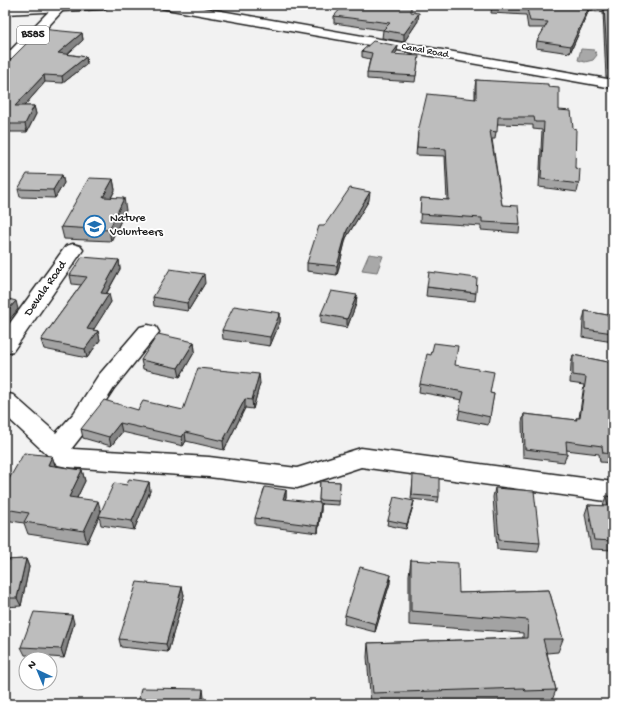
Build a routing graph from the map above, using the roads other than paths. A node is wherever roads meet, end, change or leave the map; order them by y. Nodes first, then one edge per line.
1 (102, 5) edge
2 (166, 5) edge
3 (591, 5) edge
4 (61, 6) edge
5 (613, 6) edge
6 (5, 10) edge
7 (5, 64) edge
8 (613, 84) edge
9 (73, 250) dead end
10 (148, 332) dead end
11 (5, 346) edge
12 (5, 401) edge
13 (57, 449) junction
14 (613, 492) edge

1 - 4 street
2 - 8 street, Canal Road
3 - 5 street
4 - 6 street
4 - 7 street, B585
9 - 11 street, Devala Road
10 - 13 street
12 - 13 street
13 - 14 street

